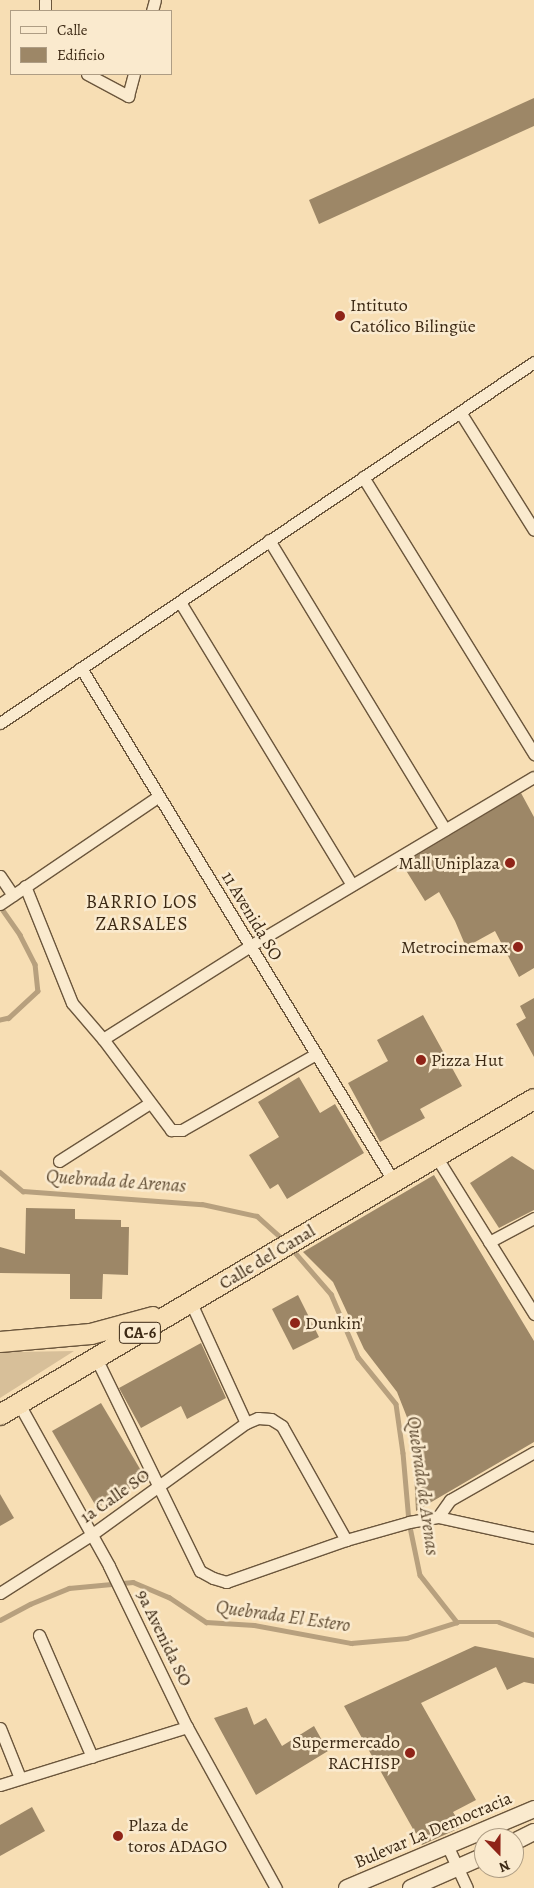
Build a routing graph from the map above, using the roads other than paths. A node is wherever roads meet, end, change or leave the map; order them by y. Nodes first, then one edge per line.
1 (89, 75) edge
2 (134, 75) edge
3 (534, 362) edge
4 (460, 412) junction
5 (364, 477) junction
6 (534, 506) edge
7 (523, 513) junction
8 (534, 530) edge
9 (269, 540) junction
10 (180, 602) junction
11 (81, 668) junction
12 (0, 723) edge
13 (534, 754) edge
14 (534, 777) edge
15 (158, 796) junction
16 (445, 830) junction
17 (0, 876) edge
18 (352, 885) junction
19 (26, 886) junction
20 (13, 895) junction
21 (1, 903) edge
22 (250, 946) junction
23 (103, 1039) junction
24 (316, 1054) junction
25 (534, 1099) edge
26 (150, 1103) junction
27 (436, 1158) junction
28 (59, 1161) dead end
29 (394, 1182) junction
30 (534, 1218) edge
31 (489, 1242) junction
32 (184, 1307) junction
33 (534, 1314) edge
34 (0, 1342) edge
35 (96, 1358) junction
36 (19, 1404) junction
37 (0, 1415) edge
38 (246, 1423) junction
39 (534, 1452) edge
40 (157, 1487) junction
41 (438, 1516) junction
42 (91, 1535) junction
43 (534, 1538) edge
44 (346, 1540) junction
45 (0, 1593) edge
46 (39, 1634) dead end
47 (187, 1727) junction
48 (0, 1728) edge
49 (92, 1758) junction
50 (20, 1778) junction
51 (0, 1785) edge
52 (534, 1809) edge
53 (448, 1845) junction
54 (474, 1861) edge
55 (458, 1868) junction
56 (276, 1888) edge
57 (347, 1888) edge
58 (411, 1888) edge
59 (467, 1888) edge

1 - 2 street
3 - 4 street
4 - 5 street
4 - 7 street
5 - 9 street
5 - 13 street
6 - 7 street
7 - 8 street
9 - 10 street
9 - 16 street
10 - 11 street
10 - 18 street
11 - 12 street
11 - 15 street, 11 Avenida SO
14 - 16 street
15 - 19 street
15 - 22 street, 11 Avenida SO
16 - 18 street
17 - 20 street
18 - 22 street
19 - 20 street
19 - 23 street
20 - 21 street
22 - 23 street
22 - 24 street, 11 Avenida SO
23 - 26 street
24 - 26 street
24 - 29 street, 11 Avenida SO
25 - 27 highway, Calle del Canal / CA-6
26 - 28 street
27 - 29 highway, Calle del Canal / CA-6
27 - 31 street
29 - 32 highway, Calle del Canal / CA-6
30 - 31 street
31 - 33 street
32 - 34 highway
32 - 35 highway, Calle del Canal / CA-6
32 - 38 street
35 - 36 highway, Calle del Canal / CA-6
35 - 40 street
36 - 37 highway, Calle del Canal / CA-6
36 - 42 street, 9a Avenida SO
38 - 40 street, 1a Calle SO
38 - 44 street
39 - 41 street
40 - 42 street, 1a Calle SO
40 - 44 street
41 - 43 street
41 - 44 street
42 - 45 street, 1a Calle SO
42 - 47 street, 9a Avenida SO
46 - 49 street
47 - 49 street
47 - 56 street, 9a Avenida SO
48 - 50 street
49 - 50 street
50 - 51 street
52 - 53 main road, Bulevar La Democracia
53 - 55 street
53 - 57 main road, Bulevar La Democracia
54 - 55 main road
55 - 58 main road
55 - 59 street

